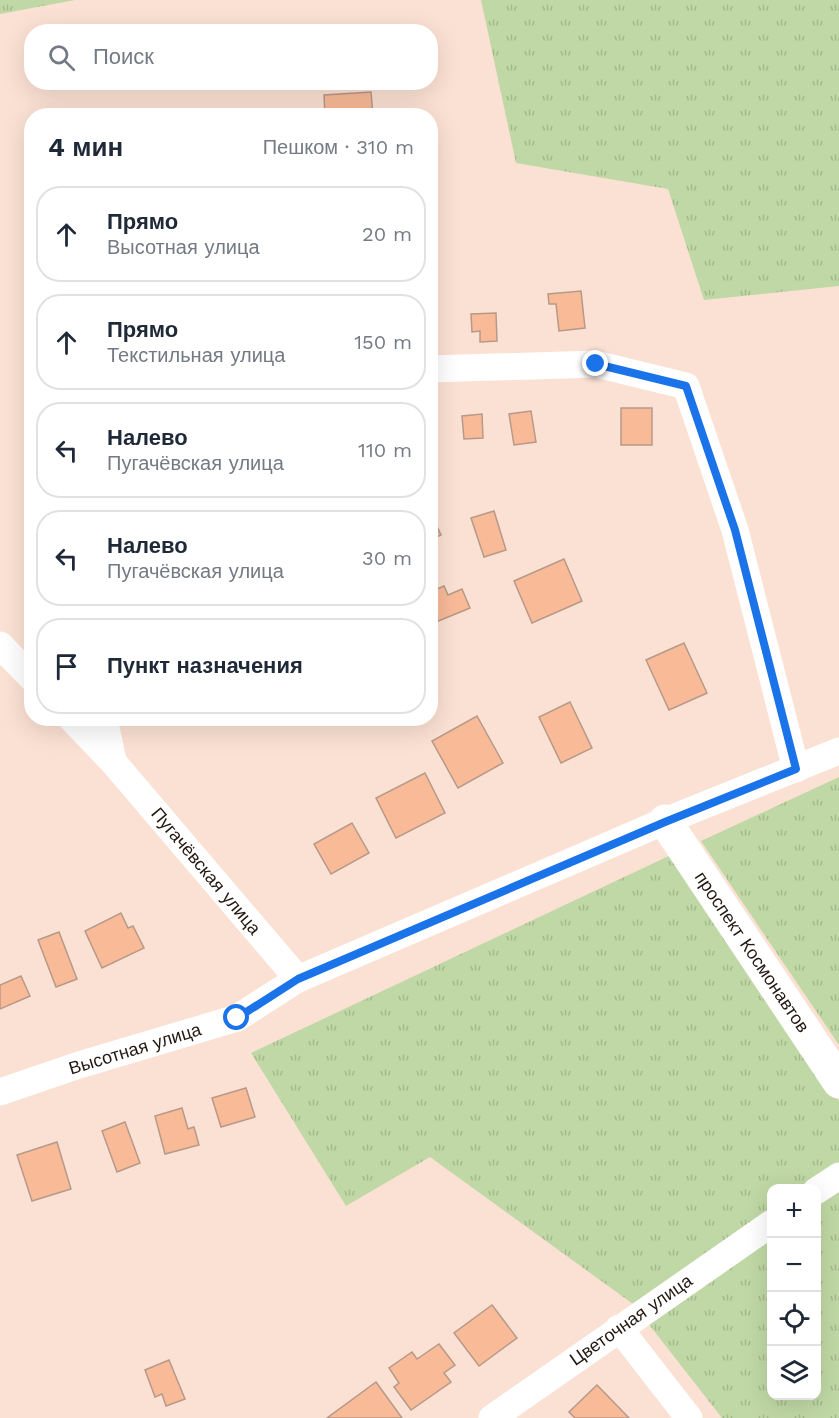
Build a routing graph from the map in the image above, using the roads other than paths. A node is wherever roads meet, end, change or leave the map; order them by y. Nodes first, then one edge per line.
1 (438, 369) edge
2 (0, 645) edge
3 (24, 670) edge
4 (79, 726) edge
5 (106, 726) edge
6 (839, 751) edge
7 (114, 763) junction
8 (796, 769) junction
9 (665, 822) junction
10 (298, 979) junction
11 (839, 1082) edge
12 (0, 1092) edge
13 (839, 1176) edge
14 (821, 1188) edge
15 (767, 1225) edge
16 (619, 1328) junction
17 (492, 1418) edge
18 (689, 1418) edge

1 - 8 street
2 - 3 street
4 - 7 street, Пугачёвская улица
5 - 7 street, Пугачёвская улица
6 - 8 street, Высотная улица
7 - 10 street, Пугачёвская улица
8 - 9 street, Высотная улица
9 - 10 street, Высотная улица
9 - 11 street, проспект Космонавтов
10 - 12 street, Высотная улица
13 - 14 street
15 - 16 street, Цветочная улица
16 - 17 street, Цветочная улица
16 - 18 street

